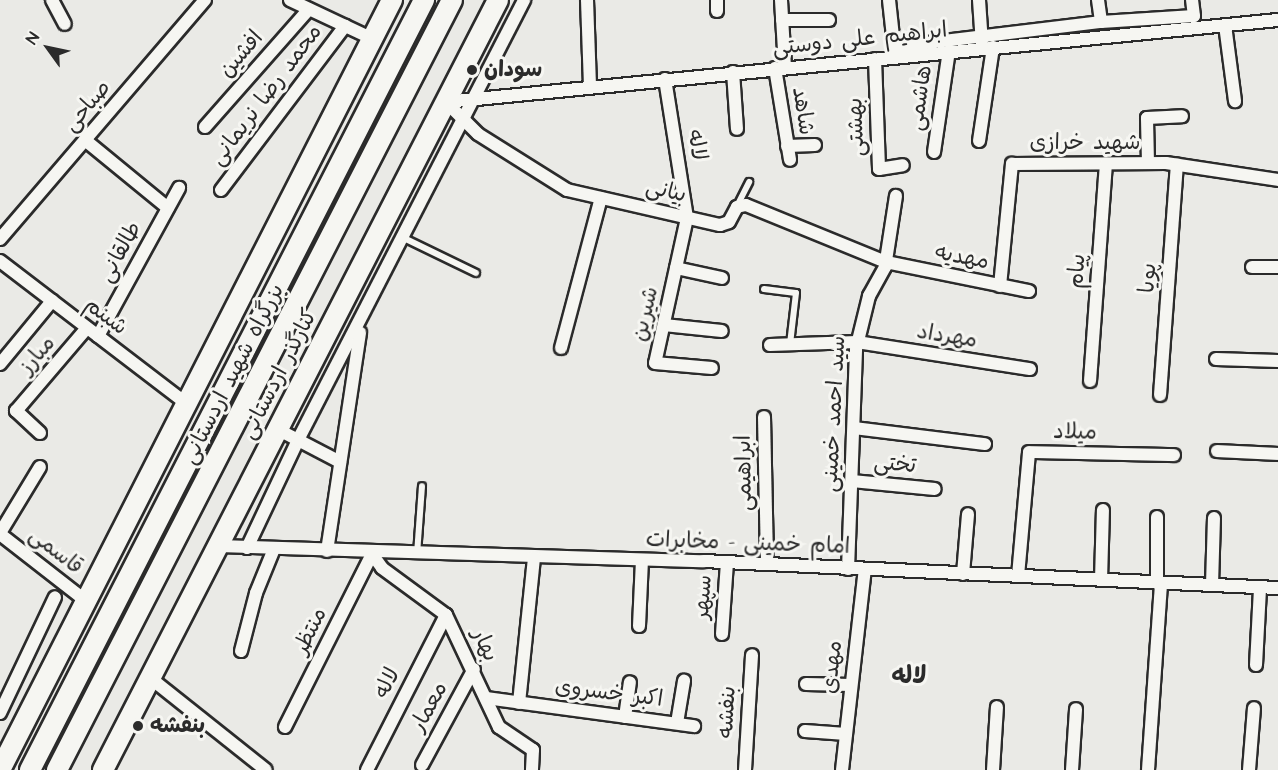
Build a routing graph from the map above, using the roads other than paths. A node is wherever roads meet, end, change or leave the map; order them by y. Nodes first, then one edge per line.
1 (52, 0) edge
2 (205, 0) edge
3 (290, 0) edge
4 (392, 0) edge
5 (422, 0) edge
6 (452, 0) edge
7 (498, 0) edge
8 (524, 0) edge
9 (587, 0) edge
10 (781, 0) edge
11 (889, 0) edge
12 (979, 0) edge
13 (1098, 0) edge
14 (1192, 0) edge
15 (309, 9) junction
16 (782, 20) junction
17 (829, 20) dead end
18 (1278, 20) edge
19 (1101, 22) junction
20 (64, 24) dead end
21 (1225, 25) junction
22 (345, 26) junction
23 (372, 39) junction
24 (986, 44) junction
25 (949, 51) junction
26 (895, 52) junction
27 (875, 59) junction
28 (780, 68) junction
29 (733, 72) junction
30 (665, 79) junction
31 (590, 86) junction
32 (475, 97) junction
33 (1235, 101) dead end
34 (446, 102) junction
35 (1182, 116) dead end
36 (463, 120) junction
37 (205, 128) dead end
38 (737, 129) dead end
39 (85, 141) junction
40 (979, 141) dead end
41 (815, 145) dead end
42 (787, 146) junction
43 (934, 152) dead end
44 (790, 160) dead end
45 (1148, 163) junction
46 (1106, 164) junction
47 (903, 165) dead end
48 (1177, 165) junction
49 (1278, 180) edge
50 (749, 182) dead end
51 (179, 188) dead end
52 (221, 190) dead end
53 (897, 196) dead end
54 (601, 198) junction
55 (737, 207) junction
56 (168, 208) junction
57 (687, 218) junction
58 (379, 231) junction
59 (404, 238) junction
60 (0, 239) edge
61 (0, 261) edge
62 (886, 262) junction
63 (1252, 267) dead end
64 (1278, 267) edge
65 (676, 268) junction
66 (476, 273) dead end
67 (722, 278) dead end
68 (1000, 286) junction
69 (764, 289) dead end
70 (1029, 291) dead end
71 (52, 301) junction
72 (362, 322) junction
73 (664, 325) junction
74 (722, 331) dead end
75 (92, 332) junction
76 (857, 342) junction
77 (790, 344) junction
78 (770, 345) dead end
79 (561, 348) dead end
80 (1216, 359) dead end
81 (1278, 361) edge
82 (0, 364) edge
83 (712, 368) dead end
84 (1030, 369) dead end
85 (1090, 381) dead end
86 (1160, 395) dead end
87 (187, 404) junction
88 (764, 417) dead end
89 (854, 428) junction
90 (277, 429) junction
91 (40, 433) dead end
92 (298, 440) junction
93 (986, 444) dead end
94 (1217, 451) dead end
95 (1278, 454) edge
96 (1174, 455) dead end
97 (340, 462) junction
98 (40, 467) dead end
99 (852, 481) junction
100 (422, 486) dead end
101 (935, 489) dead end
102 (1103, 510) dead end
103 (968, 514) dead end
104 (1157, 517) dead end
105 (1214, 518) dead end
106 (0, 533) edge
107 (217, 546) junction
108 (247, 548) junction
109 (274, 549) junction
110 (327, 551) junction
111 (372, 554) junction
112 (417, 555) junction
113 (534, 557) junction
114 (642, 560) junction
115 (727, 562) junction
116 (767, 564) junction
117 (848, 569) junction
118 (865, 570) junction
119 (963, 574) junction
120 (1018, 576) junction
121 (1101, 580) junction
122 (1159, 583) junction
123 (1212, 585) junction
124 (1260, 588) junction
125 (1278, 588) edge
126 (55, 597) dead end
127 (86, 601) junction
128 (446, 615) junction
129 (639, 626) dead end
130 (102, 628) junction
131 (722, 634) dead end
132 (241, 651) dead end
133 (752, 656) dead end
134 (1256, 665) dead end
135 (474, 669) junction
136 (149, 677) junction
137 (684, 681) dead end
138 (630, 682) dead end
139 (806, 684) dead end
140 (851, 685) junction
141 (486, 698) junction
142 (519, 703) junction
143 (997, 706) dead end
144 (1254, 708) dead end
145 (1076, 709) dead end
146 (0, 713) edge
147 (625, 717) junction
148 (676, 723) junction
149 (694, 726) dead end
150 (285, 727) dead end
151 (805, 731) dead end
152 (846, 734) junction
153 (422, 765) dead end
154 (0, 770) edge
155 (21, 770) edge
156 (30, 770) edge
157 (57, 770) edge
158 (103, 770) edge
159 (266, 770) edge
160 (367, 770) edge
161 (532, 770) edge
162 (745, 770) edge
163 (842, 770) edge
164 (993, 770) edge
165 (1072, 770) edge
166 (1148, 770) edge
167 (1249, 770) edge

1 - 20 street
2 - 39 street, صباحی
3 - 15 street
4 - 23 main road
5 - 130 main road, بزرگراه شهید اردستانی
6 - 157 main road, بزرگراه شهید اردستانی
7 - 34 main road, کنارگذر اردستانی
8 - 32 street
9 - 31 street
10 - 16 street, شاهد
11 - 26 street
12 - 24 street
13 - 19 street
14 - 19 street
15 - 22 street
15 - 37 street, افشین
16 - 17 street
16 - 28 street, شاهد
18 - 21 street, ابراهیم علی دوستی
19 - 24 street
21 - 24 street, ابراهیم علی دوستی
21 - 33 street
22 - 23 street
22 - 52 street, محمد رضا نریمانی
23 - 87 main road
24 - 25 street, ابراهیم علی دوستی
24 - 26 street
24 - 40 street
25 - 26 street, ابراهیم علی دوستی
25 - 43 street, هاشمی
26 - 27 street, ابراهیم علی دوستی
27 - 28 street, ابراهیم علی دوستی
27 - 47 street, بهشتی
28 - 29 street, ابراهیم علی دوستی
28 - 42 street, شاهد
29 - 30 street, ابراهیم علی دوستی
29 - 38 street
30 - 31 street, ابراهیم علی دوستی
30 - 57 street, لاله
31 - 32 street, ابراهیم علی دوستی
32 - 34 street, ابراهیم علی دوستی
32 - 36 street
34 - 36 street, بیانی
34 - 58 main road, کنارگذر اردستانی
35 - 45 street
36 - 54 street, بیانی
36 - 59 street
39 - 56 street
39 - 60 street, صباحی
41 - 42 street
42 - 44 street, شاهد
45 - 46 street, شهید خرازی
45 - 48 street, شهید خرازی
46 - 68 street, شهید خرازی
46 - 85 street, پیام
48 - 49 street, شهید خرازی
48 - 86 street, پویا
50 - 55 lane
51 - 56 street, طالقانی
53 - 62 street, سید احمد خمینی
54 - 57 street, بیانی
54 - 79 street
55 - 57 street, بیانی
55 - 62 street
56 - 75 street, طالقانی
57 - 65 street, شیرین
58 - 59 street
58 - 90 main road, کنارگذر اردستانی
59 - 66 lane
59 - 72 street
61 - 71 street, شبنم
62 - 68 street, مهدیه
62 - 76 street, سید احمد خمینی
63 - 64 street
65 - 67 street
65 - 73 street, شیرین
68 - 70 street, مهدیه
69 - 77 lane
71 - 75 street, شبنم
71 - 82 street
72 - 92 street
72 - 97 street
73 - 74 street
73 - 83 street, شیرین
75 - 87 street, شبنم
75 - 91 street, مبارز
76 - 77 street, مهرداد
76 - 84 street, مهرداد
76 - 89 street, سید احمد خمینی
77 - 78 street, مهرداد
80 - 81 street
87 - 127 main road
88 - 116 street, ابراهیمی
89 - 93 street
89 - 99 street, سید احمد خمینی
90 - 92 street
90 - 107 main road, کنارگذر اردستانی
92 - 97 street
92 - 108 street
94 - 95 street
96 - 120 street, میلاد
97 - 110 street
98 - 106 street
99 - 101 street, تختی
99 - 117 street, سید احمد خمینی
100 - 112 lane
102 - 121 street
103 - 119 street
104 - 122 street
105 - 123 street
106 - 127 street, قاسمی
107 - 108 street, امام خمینی - مخابرات
107 - 136 main road, کنارگذر اردستانی
108 - 109 street, امام خمینی - مخابرات
109 - 110 street, امام خمینی - مخابرات
109 - 132 street
110 - 111 street, امام خمینی - مخابرات
111 - 112 street, امام خمینی - مخابرات
111 - 128 street, بهار
111 - 150 street, منتظر
112 - 113 street, امام خمینی - مخابرات
113 - 114 street, امام خمینی - مخابرات
113 - 142 street
114 - 115 street, امام خمینی - مخابرات
114 - 129 street
115 - 116 street, امام خمینی - مخابرات
115 - 131 street, سپهر
116 - 117 street, امام خمینی - مخابرات
117 - 118 street, امام خمینی - مخابرات
118 - 119 street, امام خمینی - مخابرات
118 - 140 street, مهدی
119 - 120 street, امام خمینی - مخابرات
120 - 121 street, امام خمینی - مخابرات
121 - 122 street, امام خمینی - مخابرات
122 - 123 street, امام خمینی - مخابرات
122 - 166 street
123 - 124 street, امام خمینی - مخابرات
124 - 125 street, امام خمینی - مخابرات
124 - 134 street
126 - 146 street
127 - 154 main road
128 - 135 street, بهار
128 - 160 street, لاله
130 - 155 main road
130 - 156 main road, بزرگراه شهید اردستانی
133 - 162 street, بنفشه
135 - 141 street, بهار
135 - 153 street, معمار
136 - 158 main road, کنارگذر اردستانی
136 - 159 street
137 - 148 street
138 - 147 street
139 - 140 street
140 - 152 street, مهدی
141 - 142 street, اکبر خسروی
141 - 161 street, بهار
142 - 147 street, اکبر خسروی
143 - 164 street
144 - 167 street
145 - 165 street
147 - 148 street, اکبر خسروی
148 - 149 street, اکبر خسروی
151 - 152 street
152 - 163 street, مهدی

